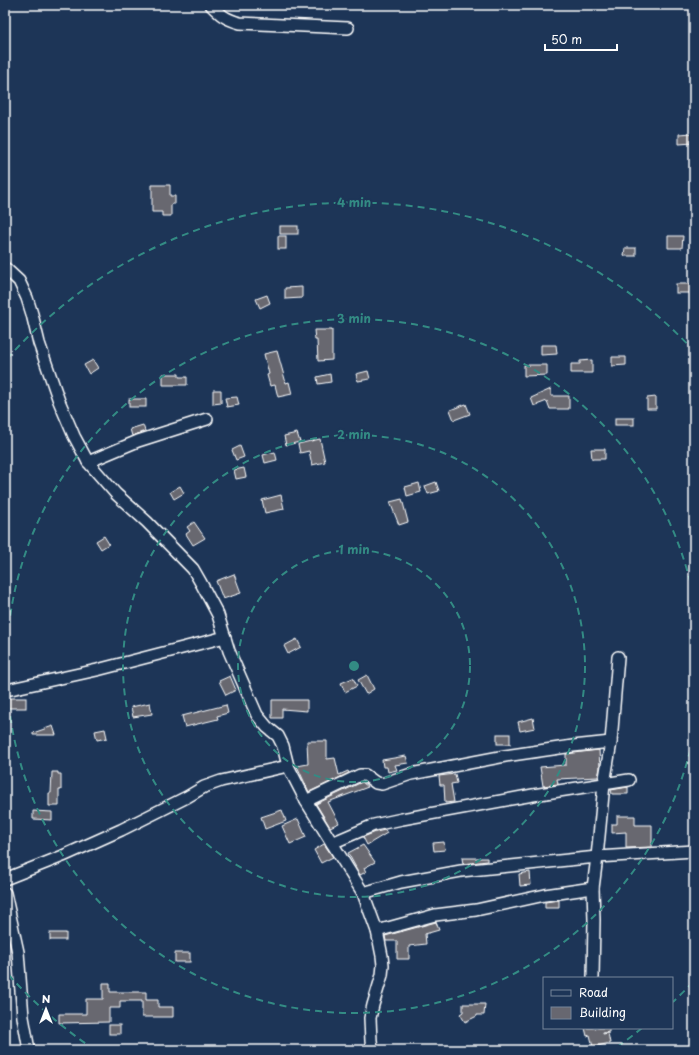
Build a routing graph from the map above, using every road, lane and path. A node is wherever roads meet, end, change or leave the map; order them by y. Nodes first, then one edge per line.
1 (211, 5) edge
2 (348, 28) dead end
3 (5, 268) edge
4 (207, 419) dead end
5 (88, 462) junction
6 (225, 637) junction
7 (618, 657) dead end
8 (11, 689) dead end
9 (611, 742) junction
10 (288, 766) junction
11 (629, 780) dead end
12 (604, 784) junction
13 (306, 801) junction
14 (332, 843) junction
15 (694, 851) edge
16 (596, 857) junction
17 (5, 879) edge
18 (593, 888) junction
19 (5, 893) edge
20 (363, 893) junction
21 (376, 931) junction
22 (593, 977) edge
23 (29, 1050) edge
24 (372, 1050) edge

1 - 2 street
3 - 5 street
4 - 5 street
5 - 6 street
6 - 8 street
6 - 10 street
7 - 9 street
9 - 12 street
9 - 13 street
10 - 13 street
10 - 17 street
11 - 12 street
12 - 14 street
12 - 16 street
13 - 14 street
14 - 20 street
15 - 16 street
16 - 18 street
16 - 20 street
18 - 21 street
18 - 22 street
19 - 23 street
20 - 21 street
21 - 24 street

